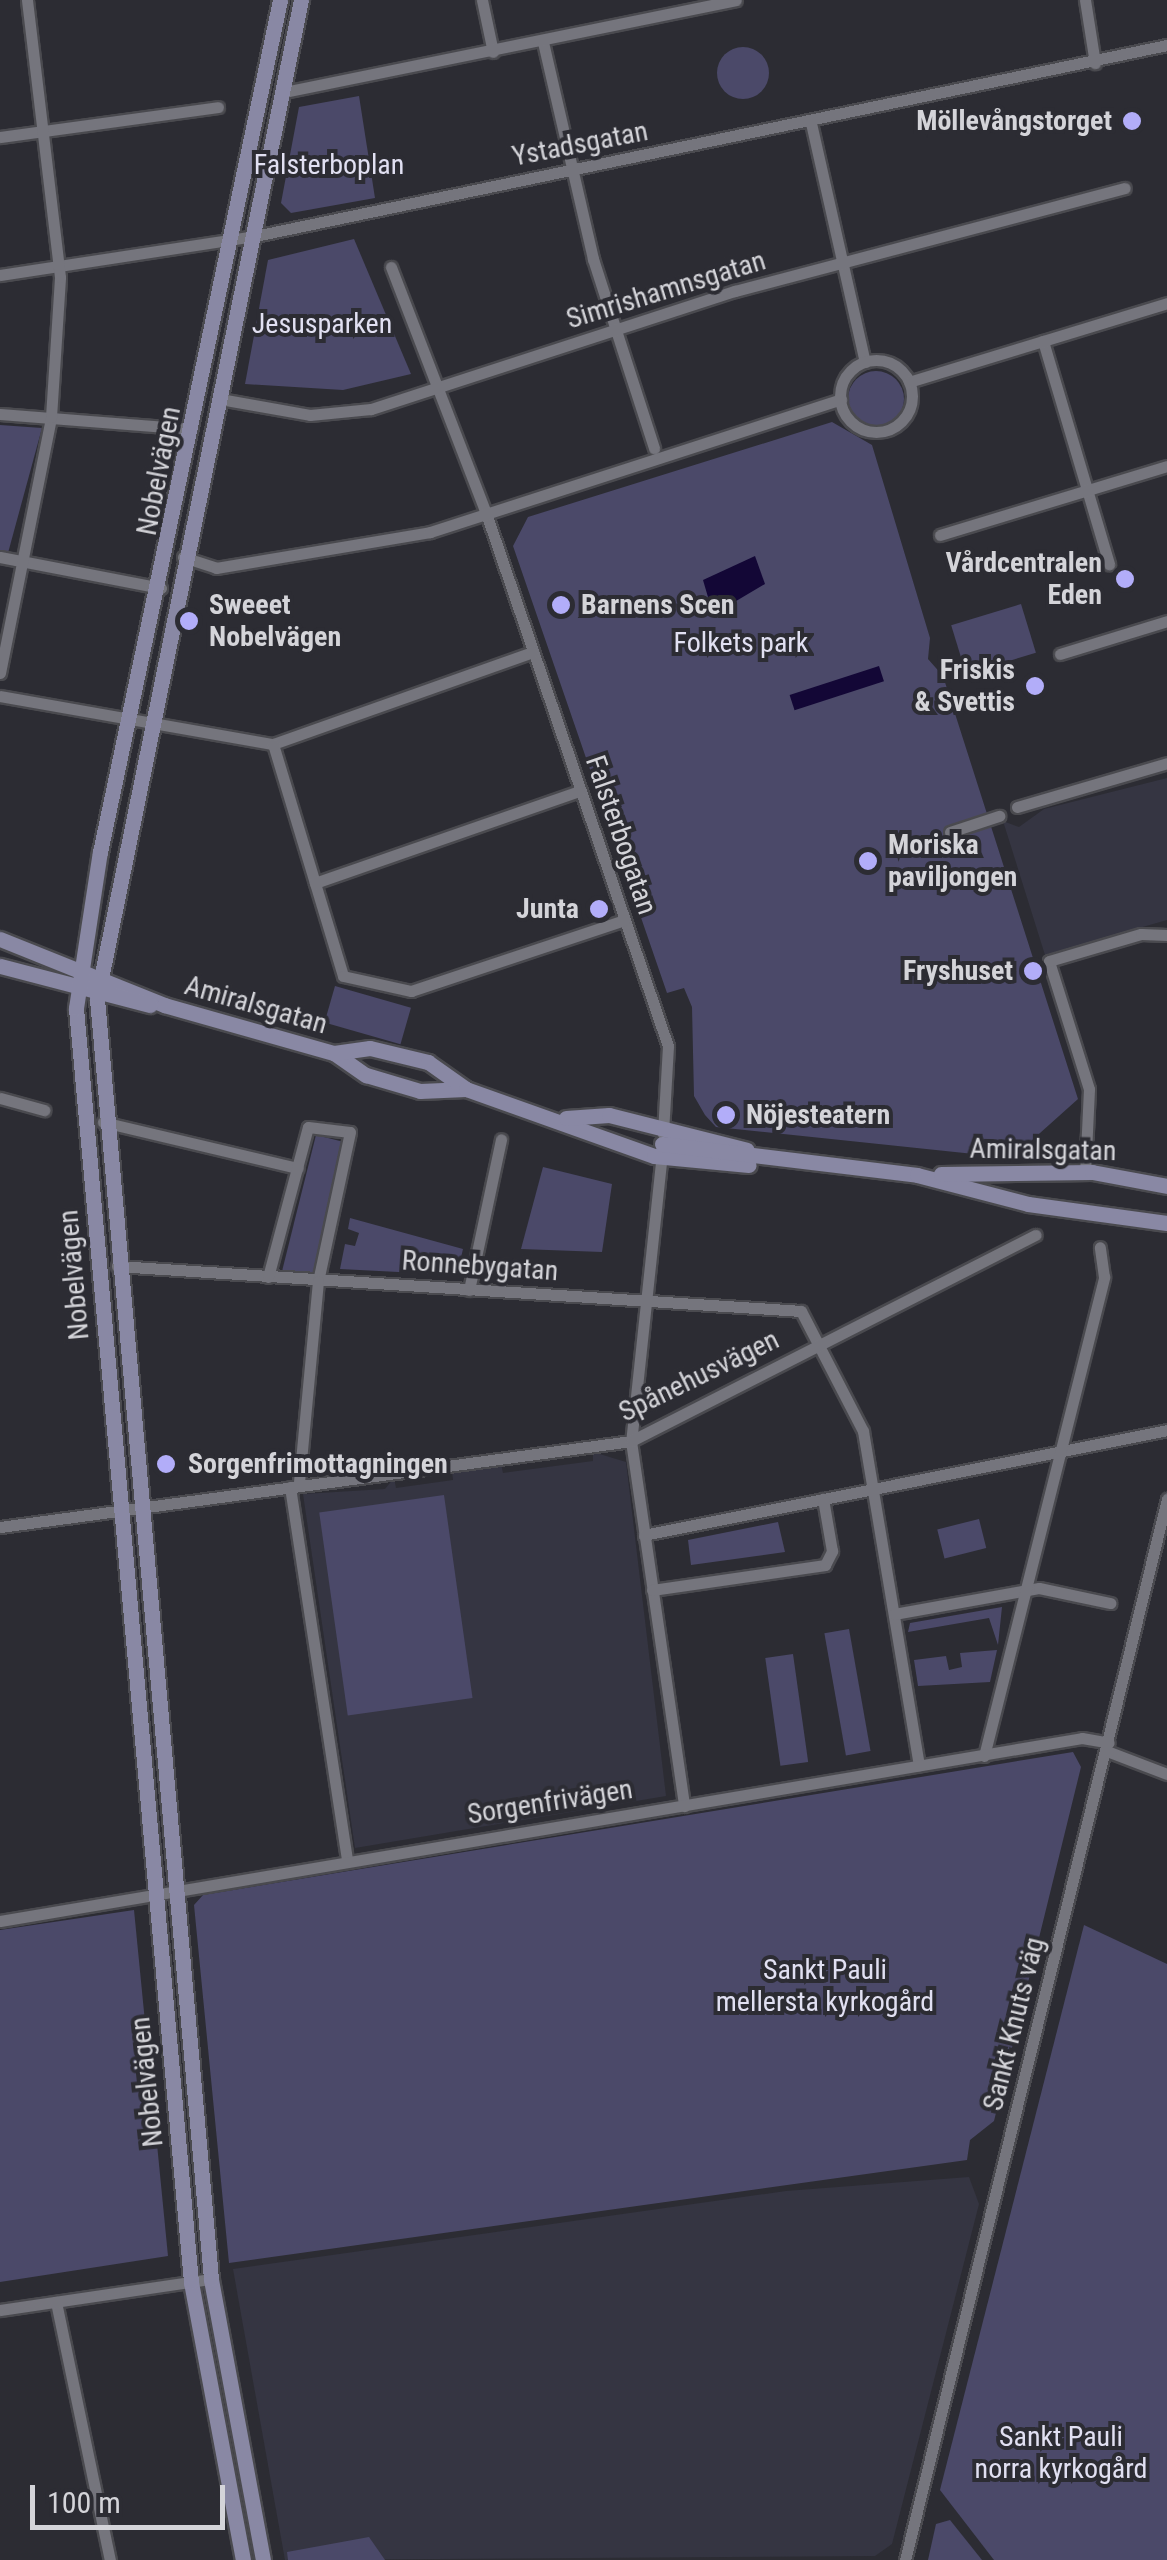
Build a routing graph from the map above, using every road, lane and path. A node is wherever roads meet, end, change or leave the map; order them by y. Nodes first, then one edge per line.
1 (27, 0) edge
2 (280, 0) edge
3 (301, 0) edge
4 (482, 0) edge
5 (736, 0) edge
6 (1085, 0) edge
7 (543, 42) junction
8 (1167, 45) edge
9 (493, 52) junction
10 (1095, 63) junction
11 (284, 92) junction
12 (218, 107) dead end
13 (812, 123) junction
14 (47, 130) junction
15 (0, 137) edge
16 (573, 171) junction
17 (1125, 188) dead end
18 (256, 236) junction
19 (229, 240) junction
20 (59, 265) junction
21 (842, 266) junction
22 (391, 267) dead end
23 (0, 274) edge
24 (1167, 303) edge
25 (614, 330) junction
26 (1044, 341) junction
27 (865, 362) junction
28 (909, 382) junction
29 (438, 390) junction
30 (220, 398) junction
31 (841, 400) junction
32 (0, 414) edge
33 (50, 418) junction
34 (192, 428) junction
35 (654, 448) dead end
36 (1167, 466) edge
37 (1086, 490) junction
38 (486, 513) junction
39 (940, 535) dead end
40 (182, 556) junction
41 (0, 557) edge
42 (22, 561) junction
43 (1109, 564) dead end
44 (161, 588) junction
45 (1167, 621) edge
46 (533, 652) junction
47 (1060, 654) dead end
48 (0, 673) edge
49 (0, 696) edge
50 (139, 724) junction
51 (273, 744) junction
52 (1167, 763) edge
53 (579, 790) junction
54 (1017, 807) dead end
55 (999, 816) dead end
56 (950, 832) dead end
57 (315, 883) junction
58 (624, 920) junction
59 (1167, 936) edge
60 (0, 938) edge
61 (0, 966) edge
62 (80, 969) junction
63 (98, 978) junction
64 (76, 990) junction
65 (97, 998) junction
66 (164, 1005) junction
67 (334, 1053) junction
68 (466, 1089) junction
69 (0, 1098) edge
70 (44, 1110) dead end
71 (566, 1118) junction
72 (103, 1122) junction
73 (502, 1140) dead end
74 (662, 1143) junction
75 (784, 1164) junction
76 (298, 1168) junction
77 (1085, 1174) junction
78 (917, 1175) junction
79 (1167, 1186) edge
80 (1167, 1224) edge
81 (1036, 1235) dead end
82 (1100, 1247) dead end
83 (116, 1266) junction
84 (268, 1277) junction
85 (318, 1281) junction
86 (469, 1290) junction
87 (646, 1303) junction
88 (822, 1343) junction
89 (1167, 1430) edge
90 (631, 1442) junction
91 (1058, 1456) junction
92 (295, 1485) junction
93 (872, 1490) junction
94 (823, 1499) junction
95 (1167, 1499) edge
96 (139, 1506) junction
97 (118, 1509) junction
98 (0, 1528) edge
99 (644, 1535) junction
100 (652, 1590) junction
101 (1022, 1594) junction
102 (1110, 1603) dead end
103 (894, 1614) junction
104 (1108, 1747) junction
105 (984, 1756) junction
106 (919, 1766) junction
107 (1167, 1774) edge
108 (684, 1806) junction
109 (347, 1859) junction
110 (176, 1889) junction
111 (154, 1892) junction
112 (0, 1921) edge
113 (211, 2279) junction
114 (191, 2282) junction
115 (56, 2302) junction
116 (0, 2310) edge
117 (110, 2560) edge
118 (243, 2560) edge
119 (264, 2560) edge
120 (906, 2560) edge

1 - 14 street
2 - 19 main road, Nobelvägen
3 - 11 main road, Nobelvägen
4 - 9 street
5 - 7 street
6 - 10 street
7 - 9 street
7 - 16 street
8 - 10 street, Ystadsgatan
9 - 11 street
10 - 13 street, Ystadsgatan
11 - 18 main road, Nobelvägen
12 - 14 street
13 - 16 street, Ystadsgatan
13 - 21 street
14 - 15 street
14 - 20 street
16 - 18 street, Ystadsgatan
16 - 25 street
17 - 21 street, Simrishamnsgatan
18 - 19 street, Ystadsgatan
18 - 30 main road, Nobelvägen
19 - 20 street, Ystadsgatan
19 - 34 main road, Nobelvägen
20 - 23 street, Ystadsgatan
20 - 33 street
21 - 25 street, Simrishamnsgatan
21 - 27 street
22 - 29 street, Falsterbogatan
24 - 26 street
25 - 29 street, Simrishamnsgatan
25 - 35 street
26 - 28 street
26 - 37 street
27 - 28 street
27 - 31 street
28 - 31 street
29 - 30 street, Simrishamnsgatan
29 - 38 street, Falsterbogatan
30 - 40 main road, Nobelvägen
31 - 38 street
32 - 33 street
33 - 34 street
33 - 42 street
34 - 44 main road, Nobelvägen
36 - 37 street
37 - 39 street
37 - 43 street
38 - 40 street
38 - 46 street, Falsterbogatan
40 - 50 main road, Nobelvägen
41 - 42 street
42 - 44 street
42 - 48 street
44 - 50 main road, Nobelvägen
45 - 47 street
46 - 51 street
46 - 53 street, Falsterbogatan
49 - 50 street
50 - 51 street
50 - 62 main road, Nobelvägen
50 - 63 main road, Nobelvägen
51 - 57 street
52 - 54 street
53 - 57 street
53 - 58 street, Falsterbogatan
55 - 56 street
57 - 58 street
58 - 74 street, Falsterbogatan
59 - 77 street
60 - 62 main road, Amiralsgatan
61 - 64 main road, Amiralsgatan
62 - 63 main road, Amiralsgatan
62 - 64 main road, Nobelvägen
63 - 65 main road, Nobelvägen
63 - 66 main road, Amiralsgatan
64 - 65 main road, Amiralsgatan
64 - 97 main road, Nobelvägen
65 - 66 main road, Amiralsgatan
65 - 72 main road, Nobelvägen
66 - 67 main road, Amiralsgatan
67 - 68 main road, Amiralsgatan
67 - 68 main road, Amiralsgatan
68 - 71 main road, Amiralsgatan
69 - 70 street
71 - 74 main road, Amiralsgatan
71 - 74 main road, Amiralsgatan
72 - 76 street
72 - 83 main road, Nobelvägen
73 - 86 street
74 - 75 main road, Amiralsgatan
74 - 75 main road, Amiralsgatan
74 - 87 street, Falsterbogatan
75 - 78 main road, Amiralsgatan
76 - 84 street
76 - 85 street
77 - 78 main road, Amiralsgatan
77 - 79 main road, Amiralsgatan
78 - 80 main road, Amiralsgatan
81 - 88 street, Spånehusvägen
82 - 91 street
83 - 84 street, Ronnebygatan
83 - 96 main road, Nobelvägen
84 - 85 street, Ronnebygatan
85 - 86 street, Ronnebygatan
85 - 92 street
86 - 87 street, Ronnebygatan
87 - 88 street, Ronnebygatan
87 - 90 street, Falsterbogatan
88 - 90 street, Spånehusvägen
88 - 93 street
89 - 91 street
90 - 92 street, Spånehusvägen
90 - 99 street, Falsterbogatan
91 - 93 street
91 - 101 street
92 - 96 street, Spånehusvägen
92 - 109 street
93 - 94 street
93 - 103 street
94 - 99 street
94 - 100 street
95 - 104 street, Sankt Knuts väg
96 - 97 street, Spånehusvägen
96 - 110 main road, Nobelvägen
97 - 98 street, Spånehusvägen
97 - 111 main road, Nobelvägen
99 - 100 street, Falsterbogatan
100 - 108 street, Falsterbogatan
101 - 102 street
101 - 103 street
101 - 105 street
103 - 106 street
104 - 105 street, Sorgenfrivägen
104 - 107 street, Sorgenfrivägen
104 - 120 street, Sankt Knuts väg
105 - 106 street, Sorgenfrivägen
106 - 108 street, Sorgenfrivägen
108 - 109 street, Sorgenfrivägen
109 - 110 street, Sorgenfrivägen
110 - 111 street, Sorgenfrivägen
110 - 113 main road, Nobelvägen
111 - 112 street, Sorgenfrivägen
111 - 114 main road, Nobelvägen
113 - 114 street
113 - 119 main road, Nobelvägen
114 - 115 street
114 - 118 main road, Nobelvägen
115 - 116 street
115 - 117 street

